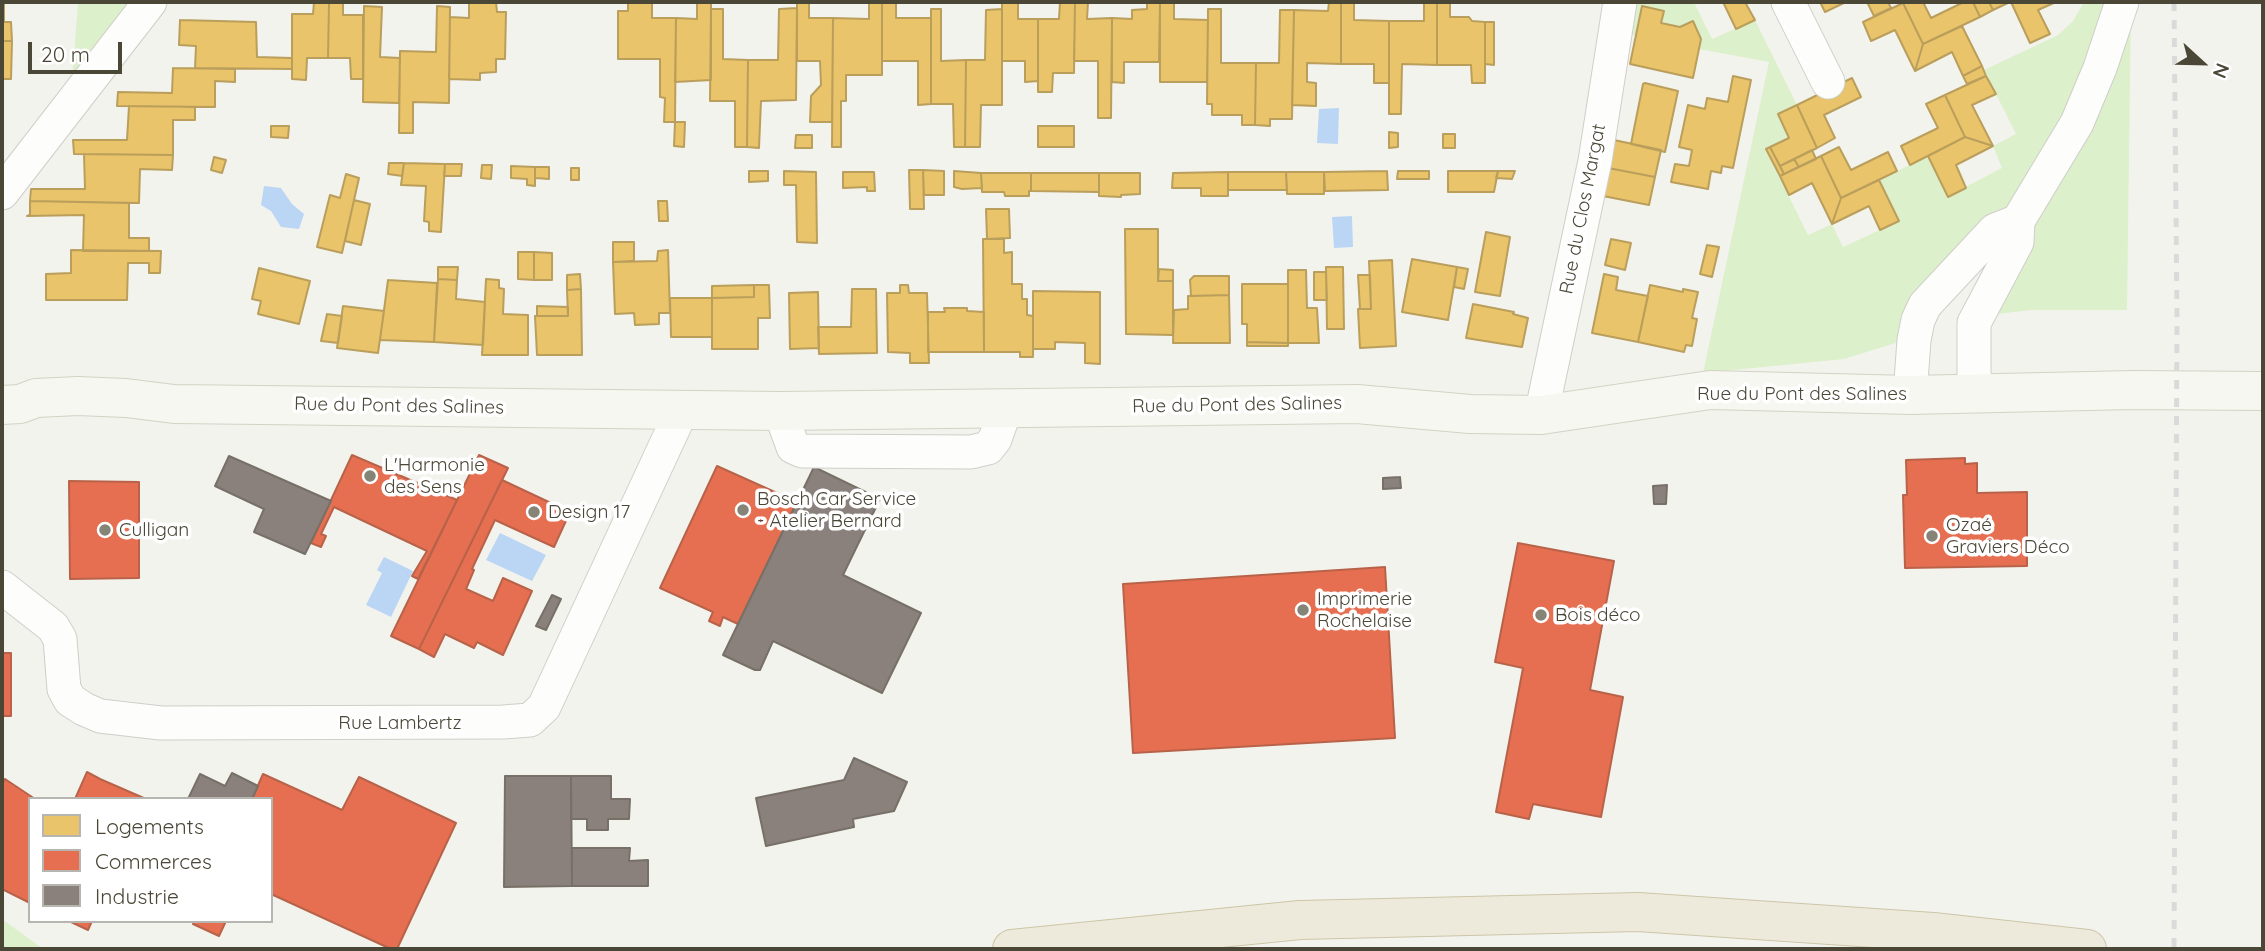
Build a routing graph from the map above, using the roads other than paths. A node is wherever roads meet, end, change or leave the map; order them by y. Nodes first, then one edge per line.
1 (150, 2) edge
2 (1620, 2) edge
3 (1788, 2) edge
4 (2122, 2) edge
5 (1828, 82) dead end
6 (2, 193) edge
7 (2018, 221) junction
8 (2263, 391) edge
9 (1977, 393) junction
10 (1910, 395) junction
11 (8, 410) edge
12 (682, 410) junction
13 (1541, 415) junction
14 (2, 587) edge
15 (1012, 949) edge
16 (2087, 949) edge

1 - 6 street
2 - 13 street, Rue du Clos Margat
3 - 5 street
4 - 7 street
7 - 9 street
7 - 10 street
8 - 9 street, Rue du Pont des Salines
9 - 10 street, Rue du Pont des Salines
10 - 13 street, Rue du Pont des Salines
11 - 12 street, Rue du Pont des Salines
12 - 13 street, Rue du Pont des Salines
12 - 14 street, Rue Lambertz
15 - 16 highway

